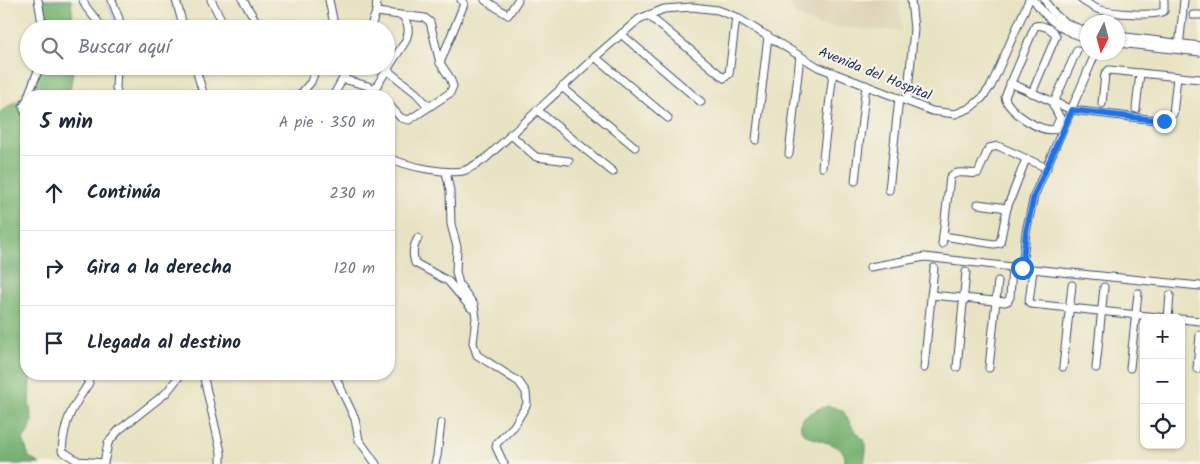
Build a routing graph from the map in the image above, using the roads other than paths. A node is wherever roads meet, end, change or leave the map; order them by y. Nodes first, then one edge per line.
1 (38, 0) edge
2 (83, 0) edge
3 (112, 0) edge
4 (176, 0) edge
5 (211, 0) edge
6 (243, 0) edge
7 (377, 0) edge
8 (461, 0) edge
9 (485, 0) edge
10 (518, 0) edge
11 (911, 0) edge
12 (1028, 0) edge
13 (1034, 0) edge
14 (1082, 0) edge
15 (1164, 0) edge
16 (1184, 0) edge
17 (331, 1) edge
18 (1045, 1) edge
19 (376, 12) junction
20 (648, 14) junction
21 (403, 16) junction
22 (220, 17) dead end
23 (736, 17) junction
24 (41, 20) edge
25 (97, 20) edge
26 (119, 20) edge
27 (182, 20) edge
28 (255, 20) edge
29 (333, 20) edge
30 (373, 20) edge
31 (1080, 29) edge
32 (621, 34) junction
33 (768, 36) junction
34 (1080, 36) edge
35 (1125, 37) edge
36 (1125, 43) edge
37 (1200, 46) edge
38 (1179, 47) junction
39 (1077, 50) dead end
40 (1200, 52) edge
41 (800, 56) junction
42 (595, 57) junction
43 (395, 58) edge
44 (1093, 60) edge
45 (440, 63) junction
46 (833, 72) junction
47 (1140, 72) junction
48 (36, 75) edge
49 (117, 75) edge
50 (198, 75) edge
51 (314, 75) edge
52 (345, 75) edge
53 (385, 75) edge
54 (393, 75) edge
55 (1177, 76) junction
56 (343, 79) junction
57 (1200, 79) edge
58 (1010, 83) junction
59 (866, 85) junction
60 (562, 87) junction
61 (30, 90) edge
62 (116, 90) edge
63 (202, 90) edge
64 (304, 90) edge
65 (336, 90) edge
66 (372, 90) edge
67 (378, 90) edge
68 (1032, 92) junction
69 (899, 98) junction
70 (907, 101) junction
71 (701, 102) dead end
72 (1055, 102) junction
73 (1102, 104) dead end
74 (429, 107) junction
75 (1136, 109) dead end
76 (537, 110) junction
77 (1072, 110) junction
78 (395, 112) edge
79 (1173, 114) dead end
80 (668, 118) dead end
81 (1164, 121) dead end
82 (510, 134) junction
83 (756, 140) dead end
84 (636, 148) dead end
85 (789, 154) dead end
86 (1026, 159) junction
87 (395, 160) edge
88 (569, 161) dead end
89 (822, 167) dead end
90 (1047, 168) junction
91 (446, 172) junction
92 (613, 172) dead end
93 (855, 181) dead end
94 (889, 190) dead end
95 (978, 204) dead end
96 (1007, 208) junction
97 (418, 238) dead end
98 (870, 267) dead end
99 (934, 268) dead end
100 (1012, 268) junction
101 (1022, 268) junction
102 (1035, 270) junction
103 (966, 272) dead end
104 (998, 281) dead end
105 (1072, 285) dead end
106 (1200, 286) edge
107 (1104, 287) dead end
108 (1138, 293) dead end
109 (931, 295) junction
110 (1170, 295) dead end
111 (964, 298) junction
112 (996, 302) junction
113 (1070, 308) junction
114 (475, 312) junction
115 (1102, 312) junction
116 (1168, 314) edge
117 (1136, 315) junction
118 (1140, 315) edge
119 (1185, 319) edge
120 (1200, 321) edge
121 (1200, 335) edge
122 (957, 367) dead end
123 (1063, 367) dead end
124 (924, 368) dead end
125 (989, 368) dead end
126 (1096, 368) dead end
127 (1130, 368) dead end
128 (1197, 369) dead end
129 (87, 380) edge
130 (176, 380) edge
131 (204, 380) edge
132 (337, 380) edge
133 (441, 424) dead end
134 (70, 462) edge
135 (221, 464) edge
136 (376, 464) edge
137 (435, 464) edge
138 (504, 464) edge

1 - 24 street
2 - 25 street
3 - 26 street
4 - 27 street
5 - 22 street
6 - 28 street
7 - 19 street
8 - 45 street
9 - 10 street
11 - 70 street
12 - 70 street, Avenida del Hospital
13 - 34 street
14 - 15 street
16 - 38 street
17 - 29 street
18 - 31 street
19 - 21 street
19 - 30 street
20 - 23 street, Avenida del Hospital
20 - 23 street
20 - 32 street, Avenida del Hospital
21 - 43 street
21 - 45 street
23 - 33 street, Avenida del Hospital
32 - 42 street, Avenida del Hospital
32 - 71 street
33 - 41 street, Avenida del Hospital
33 - 83 street
35 - 38 street
36 - 38 street
37 - 38 street
38 - 40 street
39 - 72 street
41 - 46 street, Avenida del Hospital
41 - 85 street
42 - 60 street, Avenida del Hospital
42 - 80 street
44 - 77 street
45 - 74 street
46 - 59 street, Avenida del Hospital
46 - 89 street
47 - 55 street
47 - 73 street
47 - 75 street
48 - 61 street
49 - 62 street
50 - 63 street
51 - 64 street
52 - 56 street
53 - 67 street
54 - 74 street
55 - 57 street
55 - 79 street
56 - 65 street
56 - 66 street
58 - 68 street
58 - 68 street
58 - 72 street
59 - 69 street, Avenida del Hospital
59 - 93 street
60 - 76 street, Avenida del Hospital
60 - 84 street
68 - 72 street
69 - 70 street, Avenida del Hospital
69 - 94 street
72 - 77 street
74 - 78 street
76 - 82 street, Avenida del Hospital
76 - 92 street
77 - 81 street
77 - 90 street
82 - 88 street
82 - 91 street, Avenida del Hospital
86 - 90 street
86 - 96 street
86 - 96 street
87 - 91 street, Avenida del Hospital
90 - 101 street
91 - 114 street
95 - 96 street
97 - 114 street
98 - 100 street
99 - 109 street
100 - 101 street
100 - 112 street
101 - 102 street
102 - 106 street
102 - 113 street
103 - 111 street
104 - 112 street
105 - 113 street
107 - 115 street
108 - 117 street
109 - 111 street
109 - 124 street
110 - 116 street
111 - 112 street
111 - 122 street
112 - 125 street
113 - 115 street
113 - 123 street
114 - 138 street
115 - 117 street
115 - 126 street
117 - 118 street
117 - 127 street
119 - 120 street
121 - 128 street
129 - 134 street
130 - 134 street
131 - 135 street
132 - 136 street
133 - 137 street

